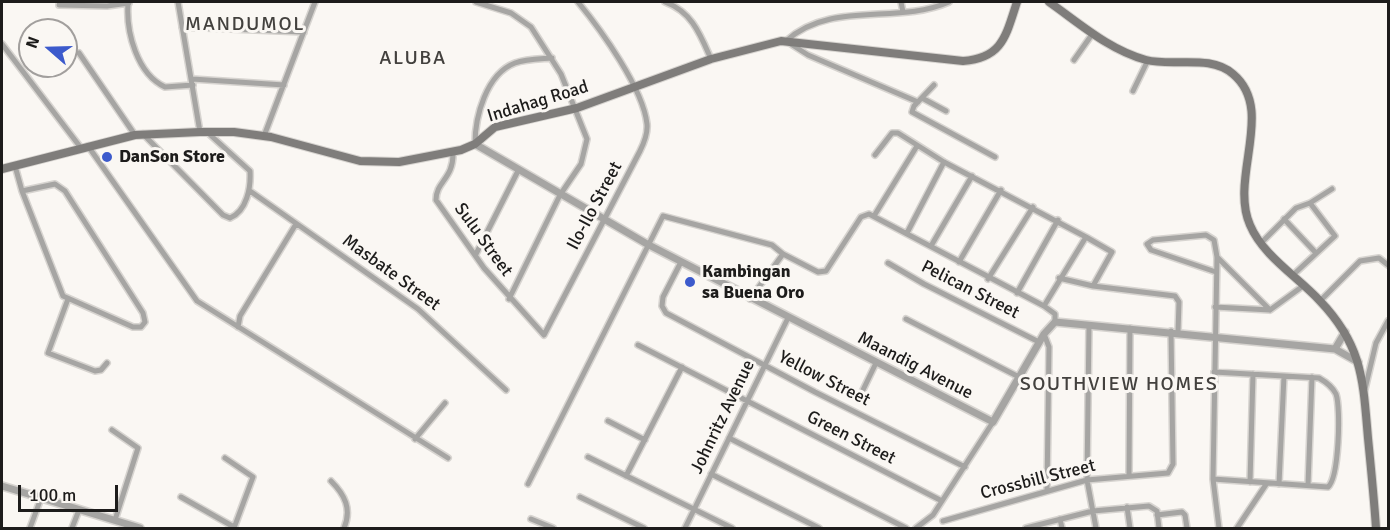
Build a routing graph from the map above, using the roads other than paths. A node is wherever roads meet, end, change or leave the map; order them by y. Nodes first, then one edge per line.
1 (178, 2) edge
2 (315, 2) edge
3 (476, 2) edge
4 (578, 2) edge
5 (665, 2) edge
6 (901, 2) edge
7 (949, 2) edge
8 (1017, 2) edge
9 (1049, 2) edge
10 (130, 3) edge
11 (59, 5) dead end
12 (903, 12) junction
13 (182, 27) junction
14 (304, 32) junction
15 (1093, 33) junction
16 (786, 41) junction
17 (2, 44) edge
18 (80, 53) dead end
19 (552, 58) junction
20 (711, 59) junction
21 (1074, 60) dead end
22 (1148, 60) junction
23 (192, 82) junction
24 (284, 85) junction
25 (934, 85) dead end
26 (633, 86) junction
27 (1133, 91) dead end
28 (920, 100) junction
29 (577, 108) junction
30 (946, 111) dead end
31 (204, 132) junction
32 (139, 135) junction
33 (264, 136) junction
34 (475, 144) junction
35 (917, 146) junction
36 (85, 147) junction
37 (453, 152) junction
38 (875, 155) dead end
39 (995, 158) dead end
40 (945, 162) junction
41 (15, 166) junction
42 (2, 169) edge
43 (519, 169) junction
44 (972, 176) junction
45 (1332, 189) dead end
46 (250, 190) junction
47 (1001, 190) junction
48 (22, 191) junction
49 (560, 195) junction
50 (1310, 203) junction
51 (1033, 207) junction
52 (874, 216) junction
53 (1284, 219) junction
54 (1058, 220) junction
55 (603, 221) junction
56 (296, 224) junction
57 (907, 233) junction
58 (1086, 237) junction
59 (1261, 243) junction
60 (647, 244) junction
61 (931, 246) junction
62 (1316, 253) junction
63 (476, 254) junction
64 (783, 254) junction
65 (1217, 257) junction
66 (681, 262) junction
67 (888, 262) dead end
68 (959, 262) junction
69 (1389, 265) edge
70 (1216, 272) junction
71 (1293, 275) junction
72 (1059, 278) junction
73 (988, 279) junction
74 (1093, 286) junction
75 (1303, 286) junction
76 (1017, 293) junction
77 (68, 299) junction
78 (509, 299) junction
79 (750, 299) junction
80 (1320, 301) junction
81 (1044, 306) junction
82 (1215, 307) junction
83 (1270, 310) junction
84 (788, 318) junction
85 (906, 319) dead end
86 (1389, 321) edge
87 (1055, 322) junction
88 (1089, 326) junction
89 (238, 327) junction
90 (1130, 328) junction
91 (1174, 332) junction
92 (1345, 332) junction
93 (1044, 334) junction
94 (544, 335) joint
95 (1215, 336) junction
96 (1039, 342) junction
97 (638, 345) dead end
98 (1335, 349) junction
99 (107, 363) dead end
100 (876, 363) junction
101 (1359, 363) junction
102 (765, 366) junction
103 (682, 367) junction
104 (1214, 372) junction
105 (1253, 374) junction
106 (1284, 376) junction
107 (1019, 377) junction
108 (1312, 377) junction
109 (1365, 389) junction
110 (507, 390) dead end
111 (861, 392) dead end
112 (747, 402) junction
113 (445, 403) dead end
114 (608, 421) dead end
115 (993, 422) junction
116 (111, 430) dead end
117 (729, 438) junction
118 (415, 439) junction
119 (645, 440) junction
120 (588, 457) dead end
121 (225, 458) dead end
122 (448, 458) dead end
123 (964, 466) junction
124 (711, 474) junction
125 (1129, 475) junction
126 (626, 476) junction
127 (1213, 479) junction
128 (1088, 480) junction
129 (331, 481) dead end
130 (1250, 482) junction
131 (528, 483) dead end
132 (1267, 483) junction
133 (1279, 484) junction
134 (1308, 485) junction
135 (2, 486) edge
136 (1047, 491) junction
137 (181, 496) dead end
138 (580, 497) dead end
139 (41, 498) junction
140 (942, 501) junction
141 (1127, 507) junction
142 (694, 509) junction
143 (79, 510) junction
144 (1093, 511) junction
145 (1157, 515) junction
146 (531, 519) dead end
147 (1060, 519) junction
148 (115, 520) junction
149 (943, 521) dead end
150 (30, 528) edge
151 (72, 528) edge
152 (140, 528) edge
153 (234, 528) edge
154 (344, 528) edge
155 (553, 528) edge
156 (644, 528) edge
157 (685, 528) edge
158 (732, 528) edge
159 (819, 528) edge
160 (906, 528) edge
161 (916, 528) edge
162 (1026, 528) edge
163 (1062, 528) edge
164 (1095, 528) edge
165 (1130, 528) edge
166 (1159, 528) edge
167 (1187, 528) edge
168 (1219, 528) edge
169 (1238, 528) edge
170 (1376, 528) edge

1 - 13 street
2 - 14 street
3 - 19 street
4 - 26 street, Ilo-Ilo Street
5 - 20 street
6 - 12 street
7 - 12 street
8 - 16 main road, Indahag Road
9 - 15 main road
10 - 11 street
10 - 23 street
12 - 16 street
13 - 14 street
13 - 23 street
14 - 24 street
15 - 21 street
15 - 22 main road
16 - 20 main road, Indahag Road
16 - 28 street
17 - 36 street
18 - 32 street
19 - 29 street
19 - 34 street
20 - 26 main road, Indahag Road
22 - 27 street
22 - 59 main road
23 - 24 street
23 - 31 street
24 - 33 street
25 - 28 street
26 - 29 main road, Indahag Road
26 - 55 street, Ilo-Ilo Street
28 - 30 street
28 - 39 street
29 - 34 main road, Indahag Road
29 - 49 street
31 - 32 main road, Indahag Road
31 - 33 main road, Indahag Road
31 - 46 street
32 - 36 main road, Indahag Road
32 - 46 street
33 - 37 main road, Indahag Road
34 - 37 main road, Indahag Road
34 - 43 street, Maandig Avenue
35 - 38 street
35 - 40 street
35 - 52 street
36 - 41 main road, Indahag Road
36 - 89 street
37 - 63 street, Sulu Street
40 - 44 street
40 - 57 street
41 - 42 main road, Indahag Road
41 - 48 street
43 - 49 street, Maandig Avenue
43 - 63 street
44 - 47 street
44 - 61 street
45 - 50 street
46 - 56 street, Masbate Street
47 - 51 street
47 - 68 street
48 - 77 street
48 - 77 street
49 - 55 street, Maandig Avenue
49 - 78 street
50 - 53 street
50 - 62 street
51 - 54 street
51 - 73 street
52 - 57 street
52 - 64 street
53 - 59 street
53 - 62 street
54 - 58 street
54 - 76 street
55 - 60 street, Maandig Avenue
55 - 94 street, Ilo-Ilo Street
56 - 89 street
56 - 110 street, Masbate Street
57 - 61 street
58 - 72 street
58 - 74 street
59 - 71 main road
60 - 64 street
60 - 66 street, Maandig Avenue
60 - 131 street
61 - 68 street
62 - 71 street
63 - 78 street, Sulu Street
64 - 79 street
65 - 70 street
65 - 70 street
65 - 83 street
66 - 79 street, Maandig Avenue
66 - 102 street, Yellow Street
67 - 96 street, Pelican Street
68 - 73 street
69 - 80 street
70 - 82 street
71 - 75 main road
72 - 74 street
72 - 81 street
73 - 76 street
74 - 91 street
75 - 80 main road
75 - 83 street
76 - 81 street
77 - 99 street
78 - 94 street, Sulu Street
79 - 84 street, Maandig Avenue
80 - 92 main road
81 - 87 street
82 - 83 street
82 - 95 street
84 - 100 street, Maandig Avenue
84 - 102 street, Johnritz Avenue
85 - 107 street
86 - 109 street
87 - 88 street
87 - 93 street
88 - 90 street
88 - 128 street
89 - 118 street
90 - 91 street
90 - 125 street
91 - 95 street
91 - 125 street, Crossbill Street
92 - 98 street
92 - 101 main road
93 - 96 street
93 - 136 street
95 - 98 street
95 - 104 street
96 - 107 street
97 - 103 street, Green Street
98 - 101 street
100 - 111 street
100 - 115 street, Maandig Avenue
101 - 109 main road
102 - 112 street, Johnritz Avenue
102 - 123 street, Yellow Street
103 - 112 street, Green Street
103 - 119 street
104 - 105 street
104 - 127 street
105 - 106 street
105 - 130 street
106 - 108 street
106 - 133 street
107 - 115 street
108 - 134 street
108 - 134 street
109 - 170 main road
112 - 117 street, Johnritz Avenue
112 - 140 street, Green Street
113 - 118 street
114 - 119 street
115 - 123 street
116 - 148 street
117 - 124 street, Johnritz Avenue
117 - 160 street
118 - 122 street
119 - 126 street
120 - 126 street
121 - 153 street
123 - 140 street
124 - 142 street, Johnritz Avenue
124 - 159 street
125 - 128 street, Crossbill Street
126 - 142 street
127 - 130 street
127 - 168 street
128 - 136 street, Crossbill Street
128 - 144 street
129 - 154 street
130 - 132 street
132 - 133 street
132 - 169 street
133 - 134 street
135 - 139 street
136 - 149 street, Crossbill Street
137 - 153 street
138 - 156 street
139 - 143 street
139 - 150 street
140 - 161 street
141 - 144 street
141 - 145 street
141 - 165 street
142 - 157 street, Johnritz Avenue
142 - 158 street
143 - 148 street
143 - 151 street
144 - 147 street
144 - 164 street
145 - 166 street
145 - 167 street
146 - 155 street
147 - 162 street
147 - 163 street
148 - 152 street

